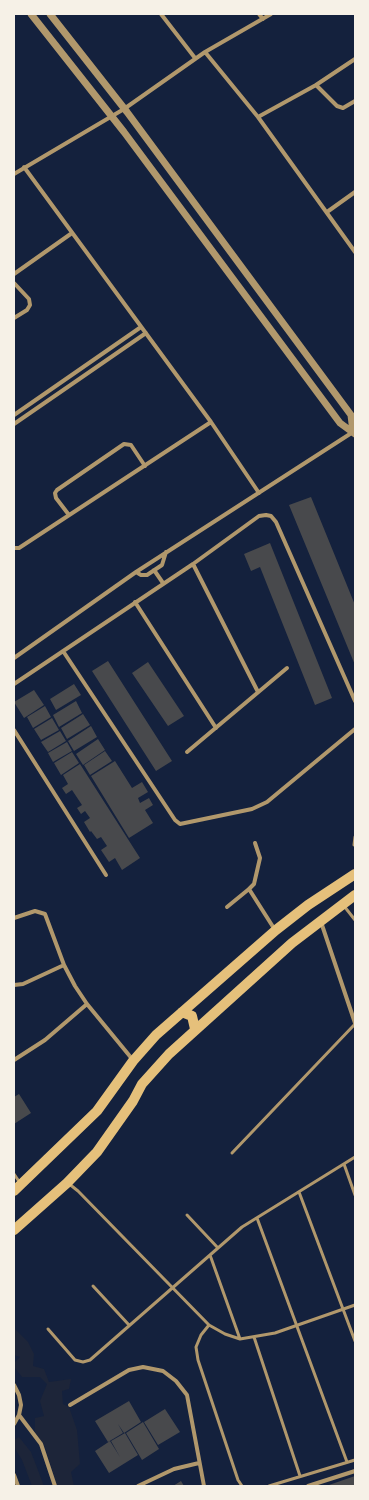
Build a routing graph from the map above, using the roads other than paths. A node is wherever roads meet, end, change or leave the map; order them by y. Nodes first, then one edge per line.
1 (31, 14) edge
2 (50, 14) edge
3 (161, 14) edge
4 (259, 14) edge
5 (271, 14) edge
6 (263, 19) junction
7 (205, 52) junction
8 (195, 58) junction
9 (355, 59) edge
10 (316, 85) junction
11 (355, 101) edge
12 (124, 109) junction
13 (112, 116) junction
14 (258, 117) junction
15 (24, 167) junction
16 (14, 174) edge
17 (355, 192) edge
18 (327, 212) junction
19 (72, 233) junction
20 (355, 252) edge
21 (14, 274) edge
22 (14, 283) edge
23 (14, 318) edge
24 (141, 327) junction
25 (146, 334) junction
26 (14, 414) edge
27 (211, 422) junction
28 (14, 424) edge
29 (354, 432) edge
30 (145, 466) junction
31 (259, 493) junction
32 (69, 515) junction
33 (14, 548) edge
34 (166, 552) junction
35 (193, 564) junction
36 (154, 570) junction
37 (136, 572) junction
38 (163, 583) junction
39 (135, 602) junction
40 (63, 651) junction
41 (14, 658) edge
42 (287, 668) dead end
43 (14, 684) edge
44 (258, 692) junction
45 (355, 701) edge
46 (216, 728) junction
47 (355, 729) edge
48 (14, 730) edge
49 (187, 752) dead end
50 (355, 837) edge
51 (255, 843) dead end
52 (354, 845) edge
53 (355, 874) edge
54 (106, 875) dead end
55 (249, 889) junction
56 (355, 895) edge
57 (342, 904) junction
58 (227, 907) dead end
59 (355, 912) edge
60 (350, 915) junction
61 (14, 918) edge
62 (355, 920) edge
63 (320, 921) junction
64 (276, 930) junction
65 (64, 965) junction
66 (14, 985) edge
67 (87, 1004) junction
68 (182, 1012) junction
69 (355, 1023) edge
70 (195, 1029) junction
71 (14, 1060) edge
72 (133, 1060) junction
73 (232, 1153) dead end
74 (355, 1157) edge
75 (344, 1164) junction
76 (14, 1174) edge
77 (67, 1183) junction
78 (18, 1188) edge
79 (299, 1192) junction
80 (355, 1195) edge
81 (187, 1215) dead end
82 (257, 1218) junction
83 (14, 1230) edge
84 (218, 1248) junction
85 (210, 1255) junction
86 (93, 1286) dead end
87 (172, 1288) junction
88 (355, 1305) edge
89 (343, 1309) junction
90 (129, 1325) junction
91 (209, 1325) junction
92 (297, 1326) junction
93 (48, 1329) dead end
94 (254, 1337) junction
95 (240, 1339) junction
96 (355, 1341) edge
97 (14, 1385) edge
98 (70, 1405) dead end
99 (19, 1415) junction
100 (14, 1424) edge
101 (355, 1460) edge
102 (347, 1462) junction
103 (199, 1463) junction
104 (355, 1471) edge
105 (14, 1475) edge
106 (300, 1476) junction
107 (18, 1486) edge
108 (55, 1486) edge
109 (138, 1486) edge
110 (204, 1486) edge
111 (242, 1486) edge
112 (269, 1486) edge
113 (308, 1486) edge

1 - 13 street
2 - 12 street
3 - 8 street
4 - 6 street
5 - 6 street
6 - 7 street
7 - 8 street
7 - 14 street
8 - 12 street
9 - 10 street
10 - 11 street
10 - 14 street
12 - 13 street
12 - 29 street
13 - 15 street
13 - 29 street
14 - 18 street
15 - 16 street
15 - 19 street
17 - 18 street
18 - 20 street
19 - 21 street
19 - 24 street
22 - 23 street
24 - 25 street
24 - 26 street
25 - 27 street
25 - 28 street
27 - 30 street
27 - 31 street
29 - 31 street
30 - 32 street
30 - 32 street
31 - 34 street
32 - 33 street
34 - 36 street
34 - 37 street
35 - 38 street
35 - 44 street
35 - 45 street
36 - 37 street
36 - 38 street
37 - 41 street
38 - 39 street
39 - 40 street
39 - 46 street
40 - 43 street
40 - 47 street
42 - 44 street
44 - 46 street
46 - 49 street
48 - 54 street
50 - 52 lane
51 - 55 street
53 - 64 main road
55 - 58 street
55 - 64 street
56 - 57 main road
57 - 60 lane
57 - 63 main road
59 - 60 lane
60 - 62 lane
61 - 65 street
63 - 69 street
63 - 70 main road
64 - 68 main road
65 - 66 street
65 - 67 street
67 - 71 street
67 - 72 street
68 - 70 main road
68 - 72 main road
69 - 73 lane
70 - 77 main road
72 - 78 main road
74 - 75 lane
75 - 79 lane
75 - 80 lane
76 - 78 lane
77 - 83 main road
77 - 87 lane
79 - 82 lane
79 - 89 lane
81 - 84 lane
82 - 84 lane
82 - 92 lane
84 - 85 lane
85 - 87 lane
85 - 95 lane
86 - 90 lane
87 - 90 lane
87 - 91 lane
88 - 89 lane
89 - 92 lane
89 - 96 lane
90 - 93 lane
91 - 95 lane
91 - 111 lane
92 - 94 lane
92 - 102 lane
94 - 95 lane
94 - 106 lane
97 - 99 street
98 - 103 street
99 - 100 street
99 - 108 street
101 - 102 lane
102 - 106 lane
103 - 109 street
103 - 110 street
104 - 113 street
105 - 107 street
106 - 112 lane

